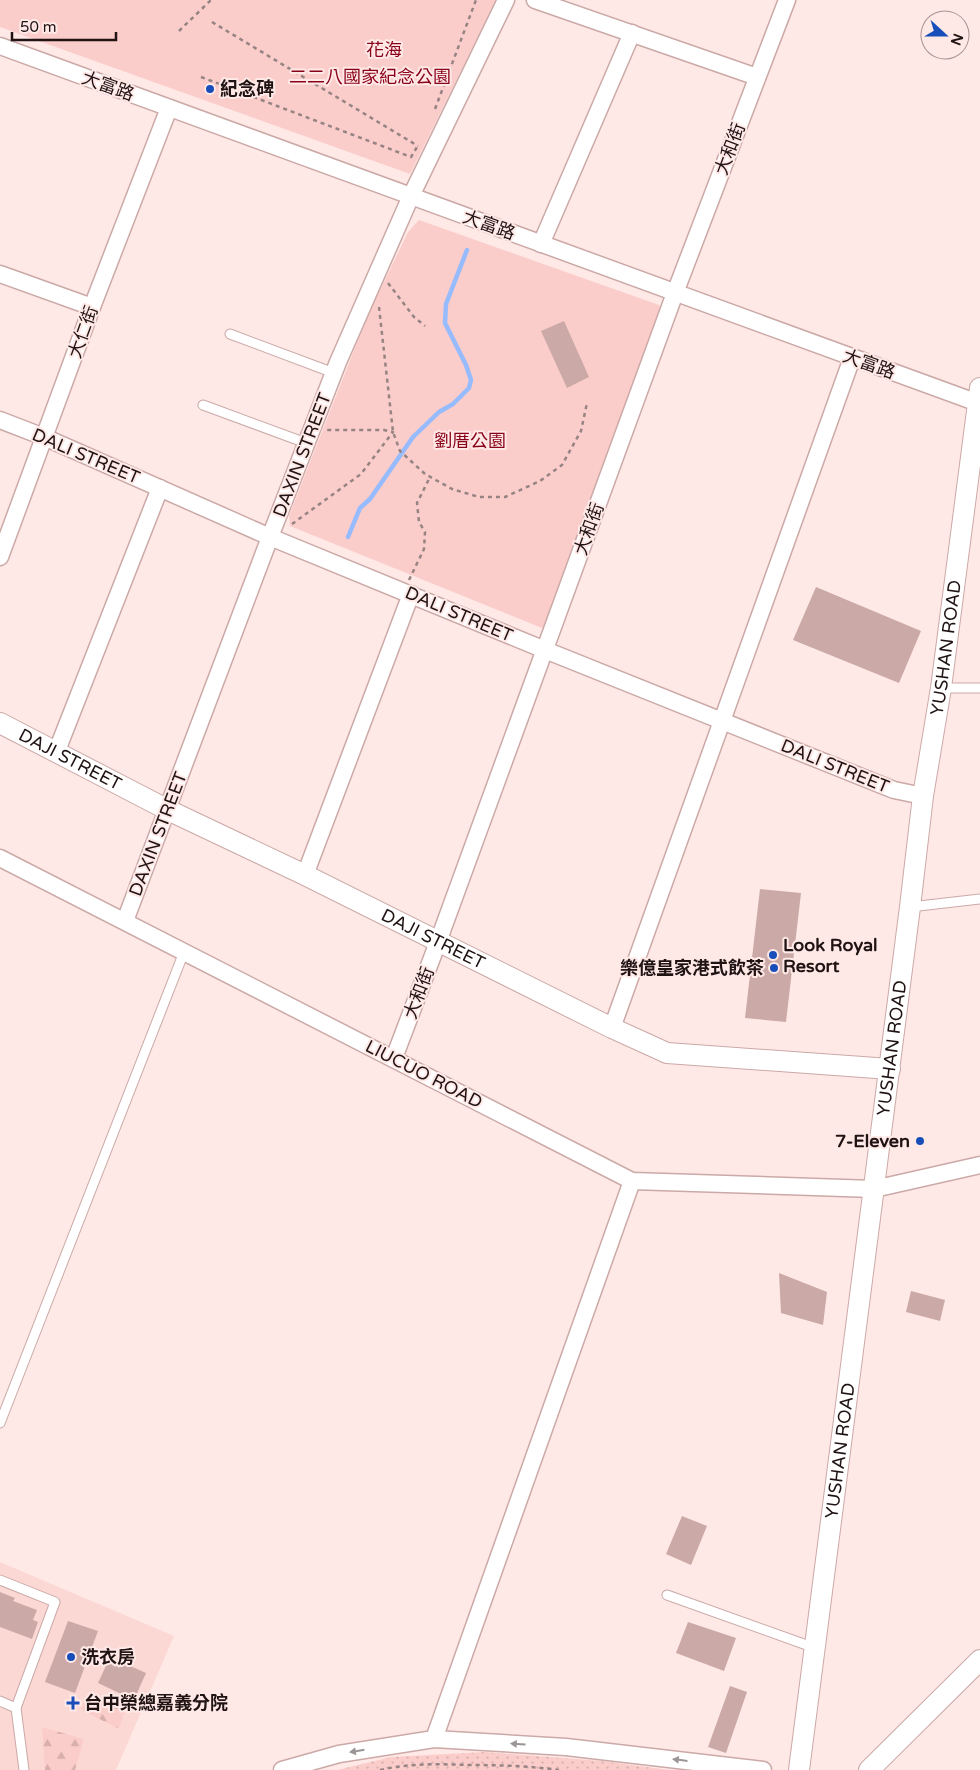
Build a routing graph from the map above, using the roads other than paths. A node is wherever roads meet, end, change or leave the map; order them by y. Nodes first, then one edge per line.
1 (506, 0) edge
2 (535, 0) edge
3 (786, 0) edge
4 (632, 33) junction
5 (0, 46) edge
6 (757, 77) junction
7 (169, 108) junction
8 (411, 196) junction
9 (542, 244) junction
10 (0, 274) edge
11 (675, 292) junction
12 (92, 307) junction
13 (230, 334) dead end
14 (852, 358) junction
15 (334, 373) junction
16 (979, 395) edge
17 (203, 404) dead end
18 (0, 420) edge
19 (44, 437) junction
20 (306, 443) junction
21 (160, 488) junction
22 (270, 537) junction
23 (0, 557) edge
24 (407, 592) junction
25 (545, 650) junction
26 (941, 688) junction
27 (980, 688) edge
28 (722, 720) junction
29 (0, 724) edge
30 (56, 753) junction
31 (922, 796) junction
32 (168, 810) junction
33 (0, 858) edge
34 (305, 875) junction
35 (980, 899) edge
36 (910, 907) junction
37 (125, 921) junction
38 (438, 942) junction
39 (184, 952) junction
40 (612, 1028) junction
41 (394, 1058) junction
42 (890, 1068) junction
43 (980, 1165) edge
44 (632, 1181) junction
45 (874, 1189) junction
46 (0, 1423) edge
47 (0, 1580) edge
48 (667, 1595) dead end
49 (815, 1648) junction
50 (980, 1660) edge
51 (0, 1703) edge
52 (16, 1708) junction
53 (434, 1739) junction
54 (24, 1770) edge
55 (282, 1770) edge
56 (763, 1770) edge
57 (799, 1770) edge
58 (869, 1770) edge

1 - 8 street, DAXIN STREET
2 - 4 street
3 - 6 street, 大和街
4 - 6 street
4 - 9 street
5 - 7 street, 大富路
6 - 11 street, 大和街
7 - 8 street, 大富路
7 - 12 street, 大仁街
8 - 9 street, 大富路
8 - 15 street, DAXIN STREET
9 - 11 street, 大富路
10 - 12 street
11 - 14 street, 大富路
11 - 25 street, 大和街
12 - 19 street, 大仁街
13 - 15 lane
14 - 16 street, 大富路
14 - 28 street
15 - 20 street, DAXIN STREET
16 - 26 street, YUSHAN ROAD
17 - 20 lane
18 - 19 street, DALI STREET
19 - 21 street, DALI STREET
19 - 23 street, 大仁街
20 - 22 street, DAXIN STREET
21 - 22 street, DALI STREET
21 - 30 street
22 - 24 street, DALI STREET
22 - 32 street, DAXIN STREET
24 - 25 street, DALI STREET
24 - 34 street
25 - 28 street, DALI STREET
25 - 38 street, 大和街
26 - 27 lane
26 - 31 street, YUSHAN ROAD
28 - 31 street, DALI STREET
28 - 40 street
29 - 30 street, DAJI STREET
30 - 32 street, DAJI STREET
31 - 36 street, YUSHAN ROAD
32 - 34 street, DAJI STREET
32 - 37 street, DAXIN STREET
33 - 37 street, LIUCUO ROAD
34 - 38 street, DAJI STREET
35 - 36 lane
36 - 42 street, YUSHAN ROAD
37 - 39 street, LIUCUO ROAD
38 - 40 street, DAJI STREET
38 - 41 street, 大和街
39 - 41 street, LIUCUO ROAD
39 - 46 lane
40 - 42 street, DAJI STREET
41 - 44 street, LIUCUO ROAD
42 - 45 street, YUSHAN ROAD
43 - 45 street, LIUCUO ROAD
44 - 45 street, LIUCUO ROAD
44 - 53 street
45 - 49 street, YUSHAN ROAD
47 - 52 lane
48 - 49 lane
49 - 57 street, YUSHAN ROAD
50 - 58 street
51 - 52 lane
52 - 54 lane
53 -> 55 street
56 -> 53 street

